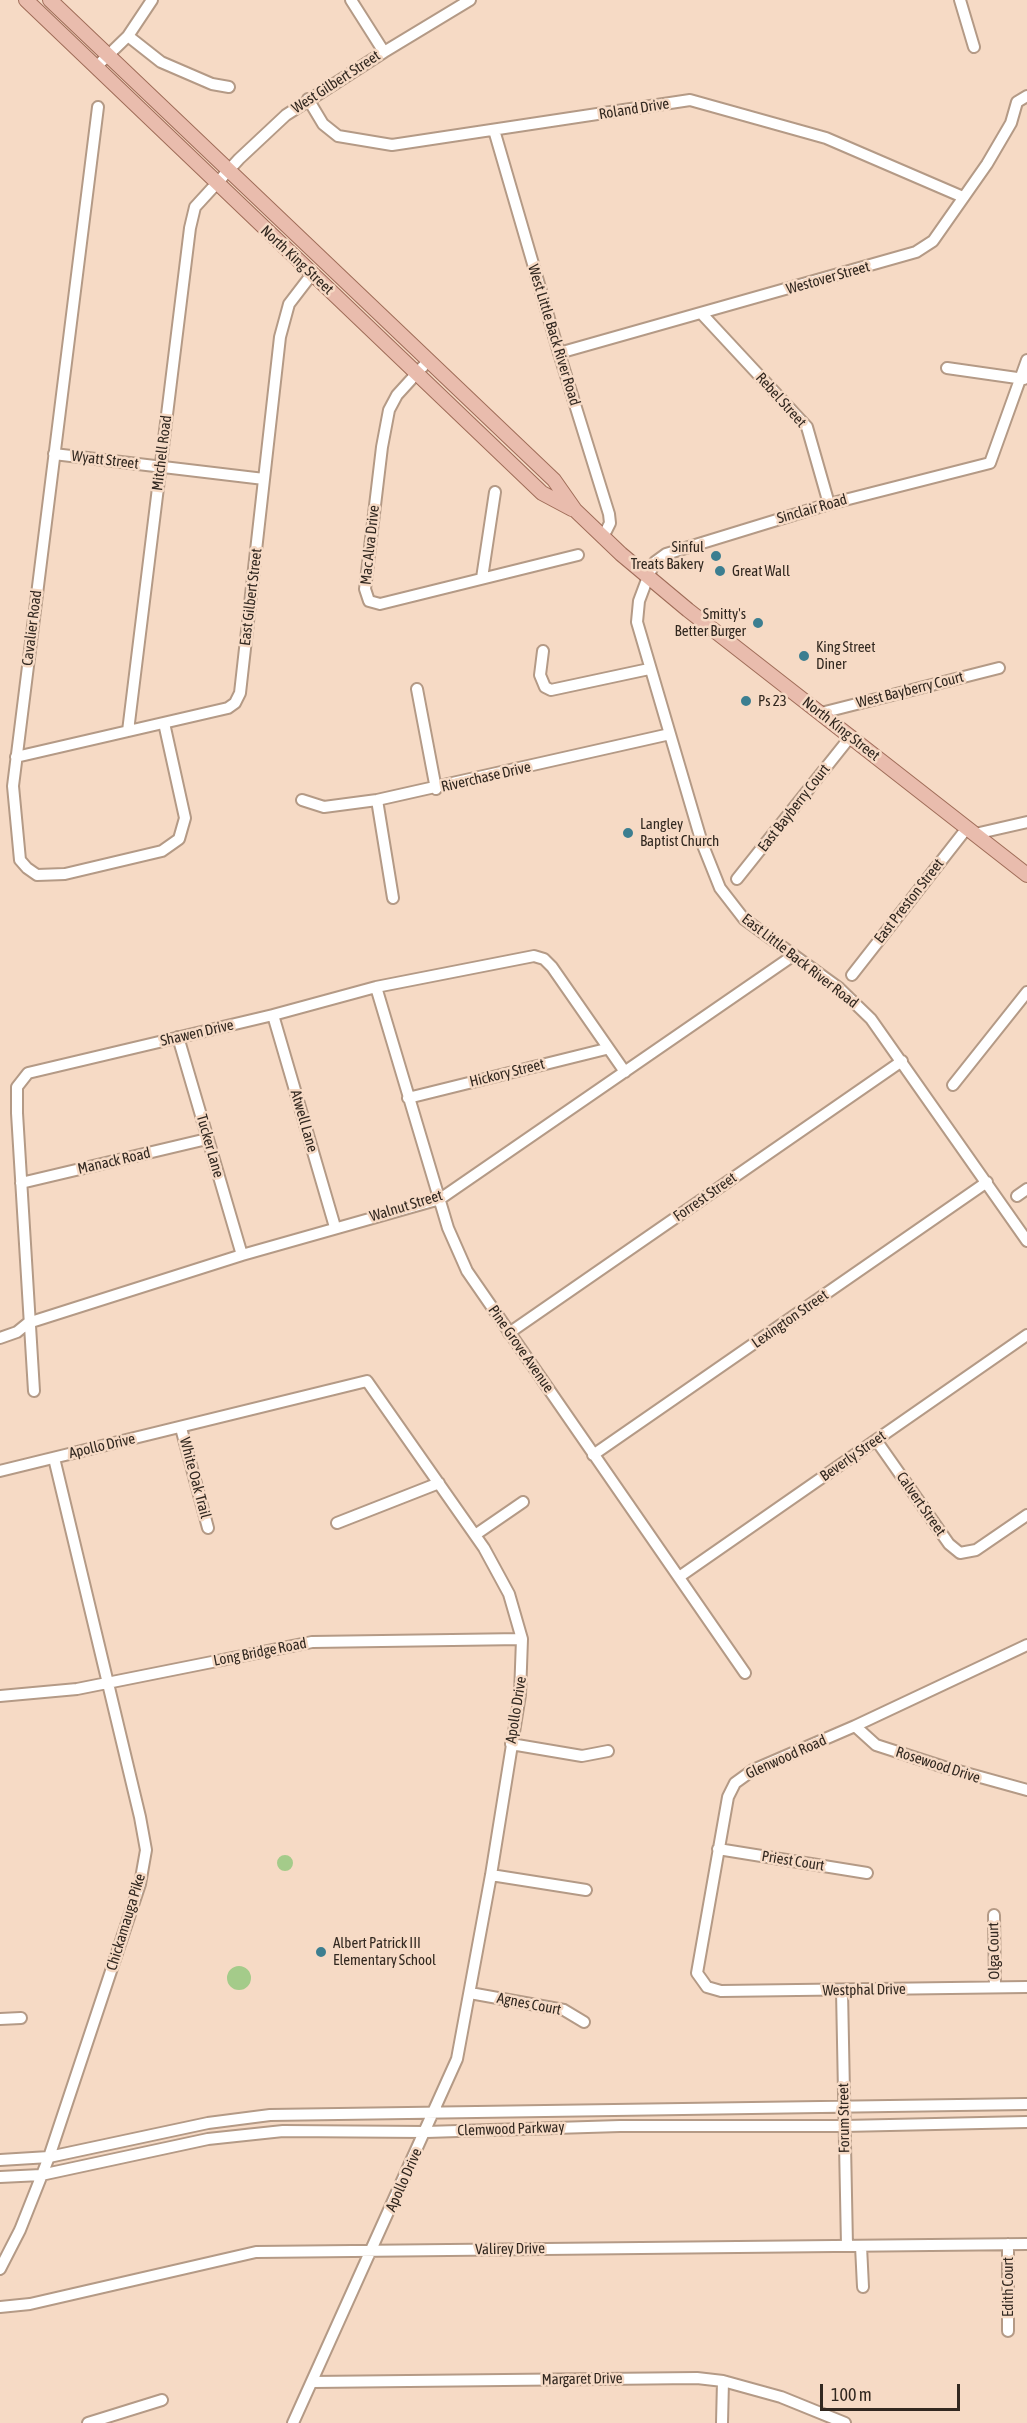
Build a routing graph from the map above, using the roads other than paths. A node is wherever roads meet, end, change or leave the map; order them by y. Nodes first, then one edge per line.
1 (26, 0) edge
2 (50, 0) edge
3 (152, 0) edge
4 (351, 0) edge
5 (470, 0) edge
6 (960, 0) edge
7 (128, 36) junction
8 (974, 47) dead end
9 (384, 52) junction
10 (108, 56) junction
11 (96, 67) junction
12 (229, 87) dead end
13 (1023, 97) edge
14 (308, 99) junction
15 (98, 107) dead end
16 (494, 130) junction
17 (228, 170) junction
18 (216, 183) junction
19 (963, 197) junction
20 (312, 274) junction
21 (702, 315) junction
22 (559, 353) junction
23 (1027, 360) edge
24 (428, 361) junction
25 (947, 368) dead end
26 (416, 373) junction
27 (1023, 379) edge
28 (54, 454) junction
29 (160, 467) junction
30 (264, 479) junction
31 (495, 492) dead end
32 (829, 504) junction
33 (575, 510) junction
34 (603, 537) junction
35 (578, 555) dead end
36 (648, 577) junction
37 (482, 578) junction
38 (543, 651) dead end
39 (999, 668) dead end
40 (649, 669) junction
41 (417, 689) dead end
42 (821, 713) junction
43 (164, 723) junction
44 (128, 731) junction
45 (670, 734) junction
46 (851, 736) junction
47 (16, 757) junction
48 (436, 789) junction
49 (302, 800) dead end
50 (377, 801) junction
51 (1027, 822) edge
52 (971, 831) junction
53 (1027, 875) edge
54 (737, 879) dead end
55 (393, 898) dead end
56 (794, 955) junction
57 (852, 975) dead end
58 (376, 987) junction
59 (1027, 992) edge
60 (273, 1015) junction
61 (178, 1037) junction
62 (606, 1049) junction
63 (902, 1061) junction
64 (625, 1072) junction
65 (953, 1085) dead end
66 (408, 1098) junction
67 (207, 1140) junction
68 (987, 1182) junction
69 (21, 1183) junction
70 (1027, 1189) edge
71 (1017, 1196) dead end
72 (440, 1199) junction
73 (335, 1227) junction
74 (1027, 1241) edge
75 (242, 1255) junction
76 (28, 1323) junction
77 (509, 1332) junction
78 (1027, 1335) edge
79 (0, 1338) edge
80 (34, 1391) dead end
81 (181, 1428) junction
82 (876, 1440) junction
83 (594, 1455) junction
84 (54, 1458) junction
85 (0, 1471) edge
86 (439, 1483) junction
87 (523, 1502) dead end
88 (1027, 1515) edge
89 (337, 1523) dead end
90 (208, 1528) dead end
91 (475, 1535) junction
92 (679, 1577) junction
93 (522, 1639) junction
94 (1027, 1645) edge
95 (746, 1673) dead end
96 (107, 1682) junction
97 (0, 1696) edge
98 (855, 1726) junction
99 (511, 1744) junction
100 (608, 1751) dead end
101 (1027, 1790) edge
102 (718, 1849) junction
103 (867, 1873) dead end
104 (491, 1875) junction
105 (586, 1890) dead end
106 (994, 1915) dead end
107 (702, 1984) joint
108 (1027, 1987) edge
109 (995, 1988) junction
110 (843, 1991) junction
111 (470, 1993) junction
112 (21, 2018) dead end
113 (0, 2019) edge
114 (584, 2022) dead end
115 (1027, 2104) edge
116 (843, 2108) junction
117 (434, 2113) junction
118 (1027, 2122) edge
119 (844, 2126) junction
120 (426, 2132) junction
121 (49, 2157) junction
122 (0, 2160) edge
123 (42, 2175) junction
124 (0, 2177) edge
125 (1008, 2244) junction
126 (1027, 2244) edge
127 (847, 2246) junction
128 (861, 2246) junction
129 (373, 2250) junction
130 (0, 2269) edge
131 (863, 2288) dead end
132 (0, 2307) edge
133 (1008, 2331) dead end
134 (312, 2382) junction
135 (723, 2382) junction
136 (162, 2400) dead end
137 (88, 2423) edge
138 (293, 2423) edge
139 (722, 2423) edge
140 (845, 2423) edge

1 - 11 main road, North King Street
2 - 10 main road, North King Street
3 - 7 street
4 - 9 street
5 - 9 street, West Gilbert Street
6 - 8 street
7 - 10 street
7 - 12 street
9 - 14 street, West Gilbert Street
10 - 11 street
10 - 17 main road, North King Street
11 - 18 main road, North King Street
13 - 19 street, Westover Street
14 - 16 street, Roland Drive
14 - 17 street, West Gilbert Street
15 - 28 street, Cavalier Road
16 - 19 street, Roland Drive
16 - 22 street, West Little Back River Road
17 - 18 street, West Gilbert Street
17 - 24 main road, North King Street
18 - 20 main road, North King Street
18 - 29 street, Mitchell Road
19 - 21 street, Westover Street
20 - 26 main road, North King Street
20 - 30 street, East Gilbert Street
21 - 22 street, Westover Street
21 - 32 street, Rebel Street
22 - 34 street, West Little Back River Road
23 - 27 street
24 - 26 street, Mac Alva Drive
24 - 33 main road, North King Street
25 - 27 street
26 - 33 main road, North King Street
26 - 37 street, Mac Alva Drive
27 - 32 street, Sinclair Road
28 - 29 street, Wyatt Street
28 - 47 street, Cavalier Road
29 - 30 street, Wyatt Street
29 - 44 street, Mitchell Road
30 - 43 street, East Gilbert Street
31 - 37 street
32 - 36 street, Sinclair Road
33 - 34 main road, North King Street
34 - 36 main road, North King Street
35 - 37 street, Mac Alva Drive
36 - 40 street, East Little Back River Road
36 - 42 main road, North King Street
38 - 40 street
39 - 42 street, West Bayberry Court
40 - 45 street, East Little Back River Road
41 - 48 street
42 - 46 main road, North King Street
43 - 44 street, East Gilbert Street
43 - 47 street, Cavalier Road
44 - 47 street, East Gilbert Street
45 - 48 street, Riverchase Drive
45 - 56 street, East Little Back River Road
46 - 52 main road, North King Street
46 - 54 street, East Bayberry Court
48 - 50 street, Riverchase Drive
49 - 50 street, Riverchase Drive
50 - 55 street
51 - 52 street
52 - 53 main road, North King Street
52 - 57 street, East Preston Street
56 - 63 street, East Little Back River Road
56 - 64 street, Walnut Street
58 - 60 street, Shawen Drive
58 - 62 street, Shawen Drive
58 - 66 street, Pine Grove Avenue
59 - 65 street
60 - 61 street, Shawen Drive
60 - 73 street, Atwell Lane
61 - 67 street, Tucker Lane
61 - 69 street, Shawen Drive
62 - 64 street, Shawen Drive
62 - 66 street, Hickory Street
63 - 68 street, East Little Back River Road
63 - 77 street, Forrest Street
64 - 72 street, Walnut Street
66 - 72 street, Pine Grove Avenue
67 - 69 street, Manack Road
67 - 75 street, Tucker Lane
68 - 74 street, East Little Back River Road
68 - 83 street, Lexington Street
69 - 76 street, Shawen Drive
70 - 71 street
72 - 73 street, Walnut Street
72 - 77 street, Pine Grove Avenue
73 - 75 street, Walnut Street
75 - 76 street, Walnut Street
76 - 79 street, Walnut Street
76 - 80 street, Shawen Drive
77 - 83 street, Pine Grove Avenue
78 - 82 street, Beverly Street
81 - 84 street, Apollo Drive
81 - 86 street, Apollo Drive
81 - 90 street, White Oak Trail
82 - 88 street, Calvert Street
82 - 92 street, Beverly Street
83 - 92 street, Pine Grove Avenue
84 - 85 street, Apollo Drive
84 - 96 street, Chickamauga Pike
86 - 89 street
86 - 91 street, Apollo Drive
87 - 91 street
91 - 93 street, Apollo Drive
92 - 95 street, Pine Grove Avenue
93 - 96 street, Long Bridge Road
93 - 99 street, Apollo Drive
94 - 98 street, Glenwood Road
96 - 97 street, Long Bridge Road
96 - 121 street, Chickamauga Pike
98 - 101 street, Rosewood Drive
98 - 102 street, Glenwood Road
99 - 100 street
99 - 104 street, Apollo Drive
102 - 103 street, Priest Court
102 - 107 street, Glenwood Road
104 - 105 street
104 - 111 street, Apollo Drive
106 - 109 street, Olga Court
107 - 110 street, Westphal Drive
108 - 109 street, Westphal Drive
109 - 110 street, Westphal Drive
110 - 116 street, Forum Street
111 - 114 street, Agnes Court
111 - 117 street, Apollo Drive
112 - 113 street
115 - 116 street, Clemwood Parkway
116 - 117 street, Clemwood Parkway
116 - 119 street, Forum Street
117 - 120 street, Apollo Drive
117 - 121 street, Clemwood Parkway
118 - 119 street, Clemwood Parkway
119 - 120 street, Clemwood Parkway
119 - 127 street, Forum Street
120 - 123 street, Clemwood Parkway
120 - 129 street, Apollo Drive
121 - 122 street, Clemwood Parkway
121 - 123 street, Chickamauga Pike
123 - 124 street, Clemwood Parkway
123 - 130 street, Chickamauga Pike
125 - 126 street, Valirey Drive
125 - 128 street, Valirey Drive
125 - 133 street, Edith Court
127 - 128 street, Valirey Drive
127 - 129 street, Valirey Drive
128 - 131 street
129 - 132 street, Valirey Drive
129 - 134 street, Apollo Drive
134 - 135 street, Margaret Drive
134 - 138 street, Apollo Drive
135 - 139 street
135 - 140 street, Margaret Drive
136 - 137 street

